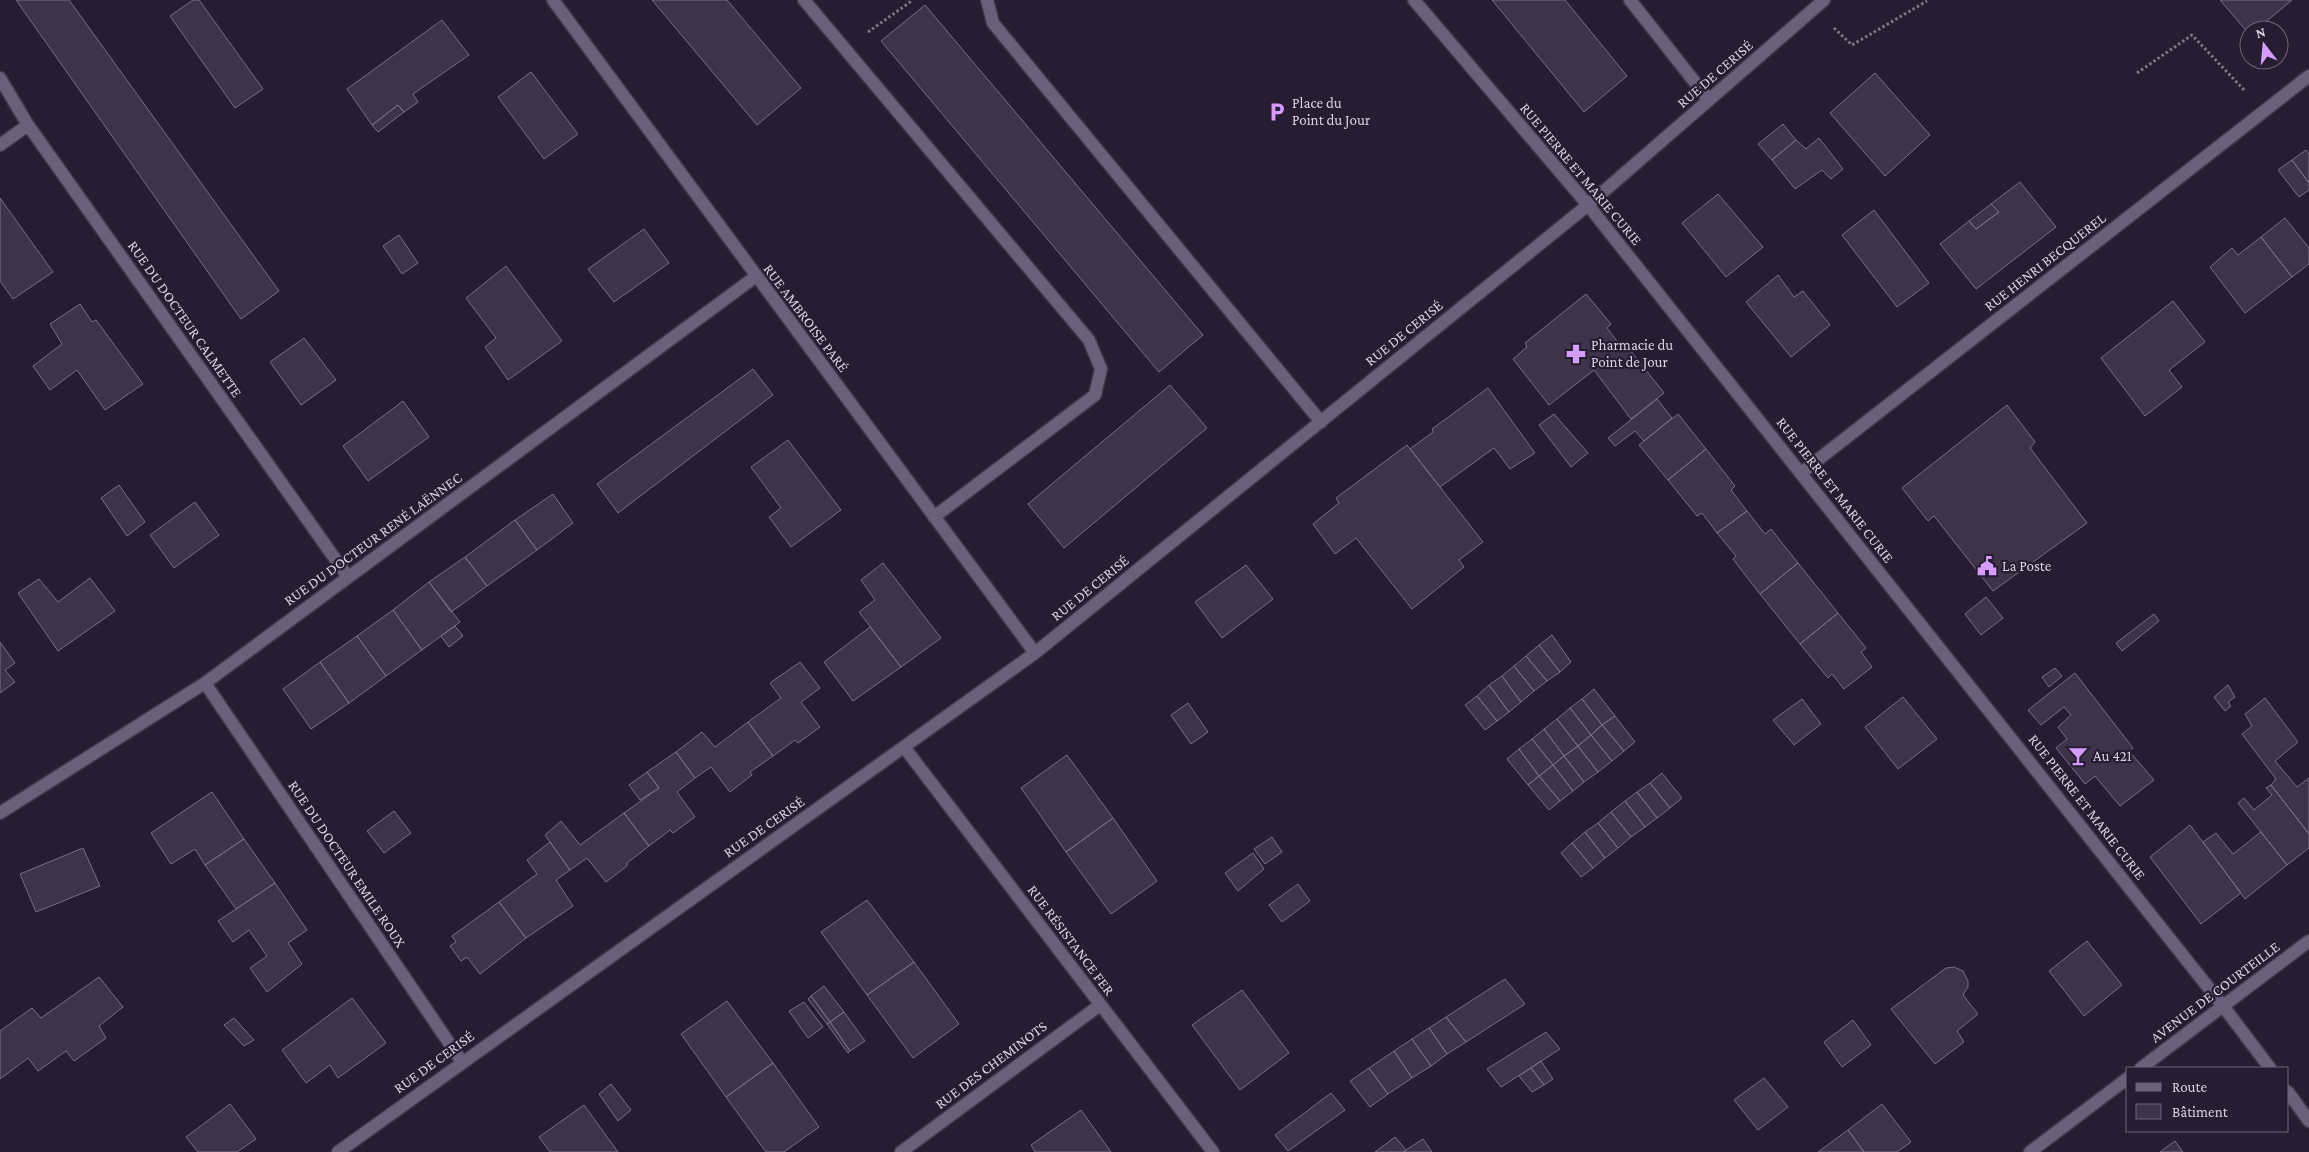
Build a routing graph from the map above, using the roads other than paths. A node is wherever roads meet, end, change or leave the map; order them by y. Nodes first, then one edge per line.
1 (553, 0) edge
2 (804, 0) edge
3 (987, 0) edge
4 (1414, 0) edge
5 (1630, 0) edge
6 (1824, 0) edge
7 (2309, 76) edge
8 (0, 78) edge
9 (1709, 100) junction
10 (28, 125) junction
11 (0, 145) edge
12 (1588, 205) junction
13 (755, 277) junction
14 (1321, 422) junction
15 (1801, 473) junction
16 (934, 517) junction
17 (348, 577) junction
18 (1035, 654) junction
19 (205, 683) junction
20 (904, 747) junction
21 (0, 813) edge
22 (2309, 941) edge
23 (1100, 1005) junction
24 (2223, 1006) junction
25 (462, 1062) junction
26 (2142, 1067) edge
27 (2269, 1067) edge
28 (2126, 1080) edge
29 (2289, 1093) edge
30 (2309, 1121) edge
31 (352, 1148) edge
32 (338, 1152) edge
33 (901, 1152) edge
34 (1213, 1152) edge
35 (2030, 1152) edge

1 - 13 street, RUE AMBROISE PARÉ
2 - 16 street
3 - 14 street
4 - 12 street, RUE PIERRE ET MARIE CURIE
5 - 9 street
6 - 9 street, RUE DE CERISÉ
7 - 15 street, RUE HENRI BECQUEREL
8 - 10 street, RUE DU DOCTEUR CALMETTE
9 - 12 street, RUE DE CERISÉ
10 - 11 street
10 - 17 street, RUE DU DOCTEUR CALMETTE
12 - 14 street, RUE DE CERISÉ
12 - 15 street, RUE PIERRE ET MARIE CURIE
13 - 16 street, RUE AMBROISE PARÉ
13 - 17 street, RUE DU DOCTEUR RENÉ LAËNNEC
14 - 18 street, RUE DE CERISÉ
15 - 24 street, RUE PIERRE ET MARIE CURIE
16 - 18 street, RUE AMBROISE PARÉ
17 - 19 street, RUE DU DOCTEUR RENÉ LAËNNEC
18 - 20 street, RUE DE CERISÉ
19 - 21 street, RUE DU DOCTEUR RENÉ LAËNNEC
19 - 25 street, RUE DU DOCTEUR EMILE ROUX
20 - 23 street, RUE RÉSISTANCE FER
20 - 25 street, RUE DE CERISÉ
22 - 24 street, AVENUE DE COURTEILLE
23 - 33 street, RUE DES CHEMINOTS
23 - 34 street, RUE RÉSISTANCE FER
24 - 26 street, AVENUE DE COURTEILLE
24 - 27 street, RUE PIERRE ET MARIE CURIE
25 - 31 street, RUE DE CERISÉ
28 - 35 street
29 - 30 street
31 - 32 street, RUE DE CERISÉ

